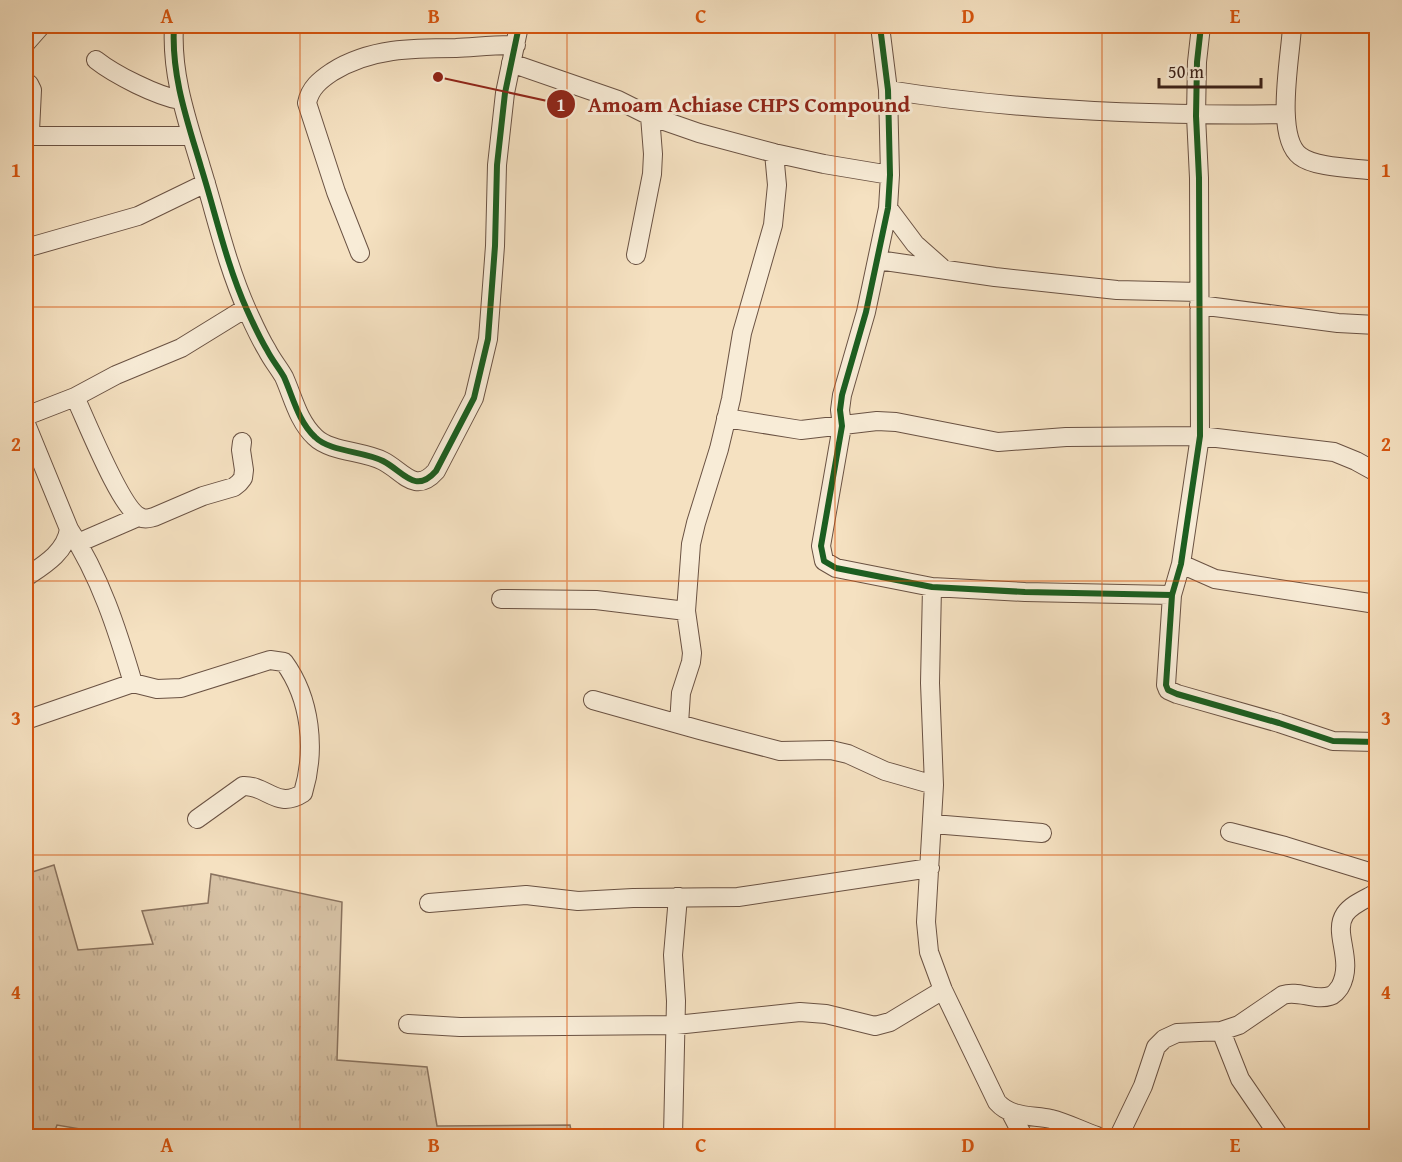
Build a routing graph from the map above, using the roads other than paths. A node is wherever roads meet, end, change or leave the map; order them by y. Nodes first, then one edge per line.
1 (41, 26) edge
2 (174, 26) edge
3 (519, 26) edge
4 (880, 26) edge
5 (1201, 26) edge
6 (1292, 26) edge
7 (26, 43) edge
8 (516, 45) junction
9 (96, 60) dead end
10 (512, 63) junction
11 (26, 82) edge
12 (888, 90) junction
13 (180, 100) junction
14 (1284, 114) junction
15 (650, 116) junction
16 (1196, 116) junction
17 (191, 136) junction
18 (774, 153) junction
19 (1377, 171) edge
20 (890, 175) junction
21 (206, 183) junction
22 (888, 208) junction
23 (26, 248) edge
24 (360, 253) dead end
25 (636, 255) dead end
26 (878, 260) junction
27 (944, 269) junction
28 (1199, 298) junction
29 (246, 308) junction
30 (1377, 325) edge
31 (75, 397) junction
32 (26, 416) edge
33 (726, 418) junction
34 (26, 424) edge
35 (843, 426) junction
36 (1200, 436) junction
37 (242, 442) dead end
38 (1377, 472) edge
39 (138, 517) junction
40 (74, 536) junction
41 (1181, 564) junction
42 (26, 576) edge
43 (932, 587) junction
44 (1172, 595) junction
45 (501, 599) dead end
46 (1377, 604) edge
47 (686, 611) junction
48 (133, 683) junction
49 (593, 700) dead end
50 (26, 720) edge
51 (679, 724) junction
52 (1377, 742) edge
53 (934, 785) junction
54 (197, 819) dead end
55 (933, 824) junction
56 (1230, 832) dead end
57 (1042, 833) dead end
58 (930, 868) junction
59 (1377, 874) edge
60 (1377, 893) edge
61 (678, 897) junction
62 (429, 903) dead end
63 (943, 990) junction
64 (408, 1024) dead end
65 (676, 1026) junction
66 (1221, 1031) junction
67 (1011, 1113) junction
68 (674, 1137) edge
69 (1023, 1137) edge
70 (1097, 1137) edge
71 (1119, 1137) edge
72 (1279, 1137) edge

1 - 7 street
2 - 13 street
3 - 8 street
4 - 12 street
5 - 16 street
6 - 14 street
8 - 10 street
8 - 24 street
9 - 13 street
10 - 15 street
10 - 29 street
11 - 17 street
12 - 16 street
12 - 20 street
13 - 17 street
14 - 16 street
14 - 19 street
15 - 18 street
15 - 25 street
16 - 28 street
17 - 21 street
18 - 20 street
18 - 33 street
20 - 22 street
21 - 23 street
21 - 29 street
22 - 26 street
22 - 27 street
26 - 27 street
26 - 35 street
27 - 28 street
28 - 30 street
28 - 36 street
29 - 31 street
31 - 32 street
31 - 39 street
33 - 35 street
33 - 47 street
34 - 40 street
35 - 36 street
35 - 43 street
36 - 38 street
36 - 41 street
37 - 39 street
39 - 40 street
40 - 42 street
40 - 48 street
41 - 44 street
41 - 46 street
43 - 44 street
43 - 53 street
44 - 52 street
45 - 47 street
47 - 51 street
48 - 50 street
48 - 54 street
49 - 51 street
51 - 53 street
53 - 55 street
55 - 57 street
55 - 58 street
56 - 59 street
58 - 61 street
58 - 63 street
60 - 66 street
61 - 62 street
61 - 65 street
63 - 65 street
63 - 67 street
64 - 65 street
65 - 68 street
66 - 71 street
66 - 72 street
67 - 69 street
67 - 70 street

